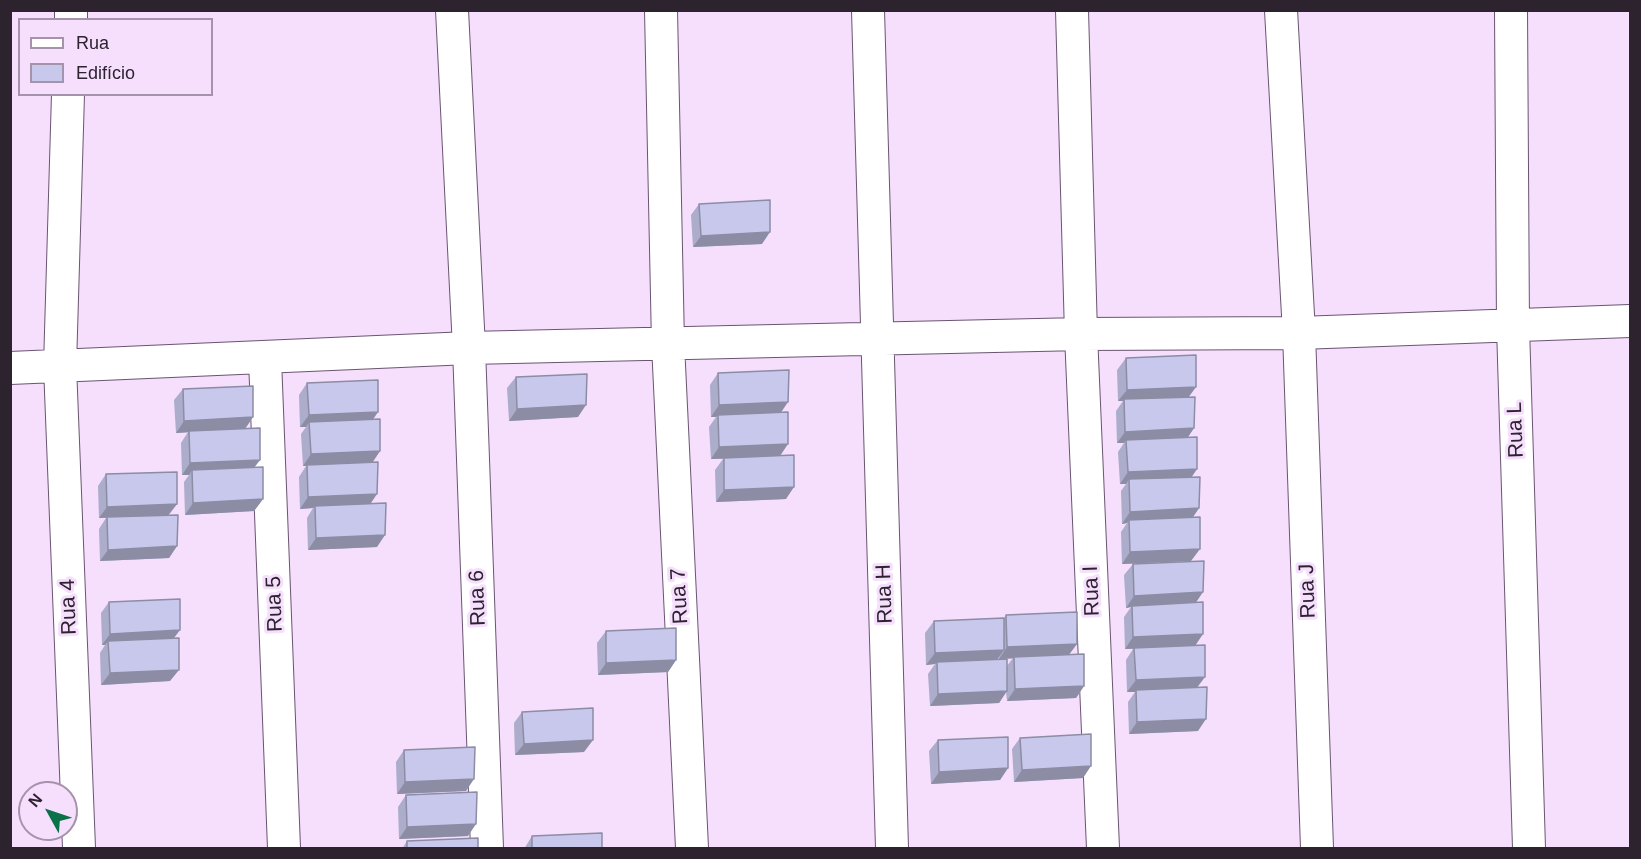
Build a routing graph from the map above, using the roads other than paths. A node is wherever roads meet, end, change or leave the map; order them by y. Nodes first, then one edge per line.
1 (452, 10) edge
2 (661, 10) edge
3 (868, 10) edge
4 (1072, 10) edge
5 (1281, 10) edge
6 (1511, 10) edge
7 (68, 96) edge
8 (1630, 321) edge
9 (1513, 327) junction
10 (1299, 333) junction
11 (1081, 334) junction
12 (878, 339) junction
13 (668, 344) junction
14 (469, 348) junction
15 (265, 359) junction
16 (60, 366) junction
17 (10, 369) edge
18 (79, 849) edge
19 (284, 849) edge
20 (487, 849) edge
21 (692, 849) edge
22 (892, 849) edge
23 (1103, 849) edge
24 (1317, 849) edge
25 (1529, 849) edge

1 - 14 street, Rua 6
2 - 13 street, Rua 7
3 - 12 street, Rua H
4 - 11 street, Rua I
5 - 10 street, Rua J
6 - 9 street, Rua L
7 - 16 street, Rua 4
8 - 9 street
9 - 10 street
9 - 25 street, Rua L
10 - 11 street
10 - 24 street, Rua J
11 - 12 street
11 - 23 street, Rua I
12 - 13 street
12 - 22 street, Rua H
13 - 14 street
13 - 21 street, Rua 7
14 - 15 street
14 - 20 street, Rua 6
15 - 16 street
15 - 19 street, Rua 5
16 - 17 street
16 - 18 street, Rua 4

